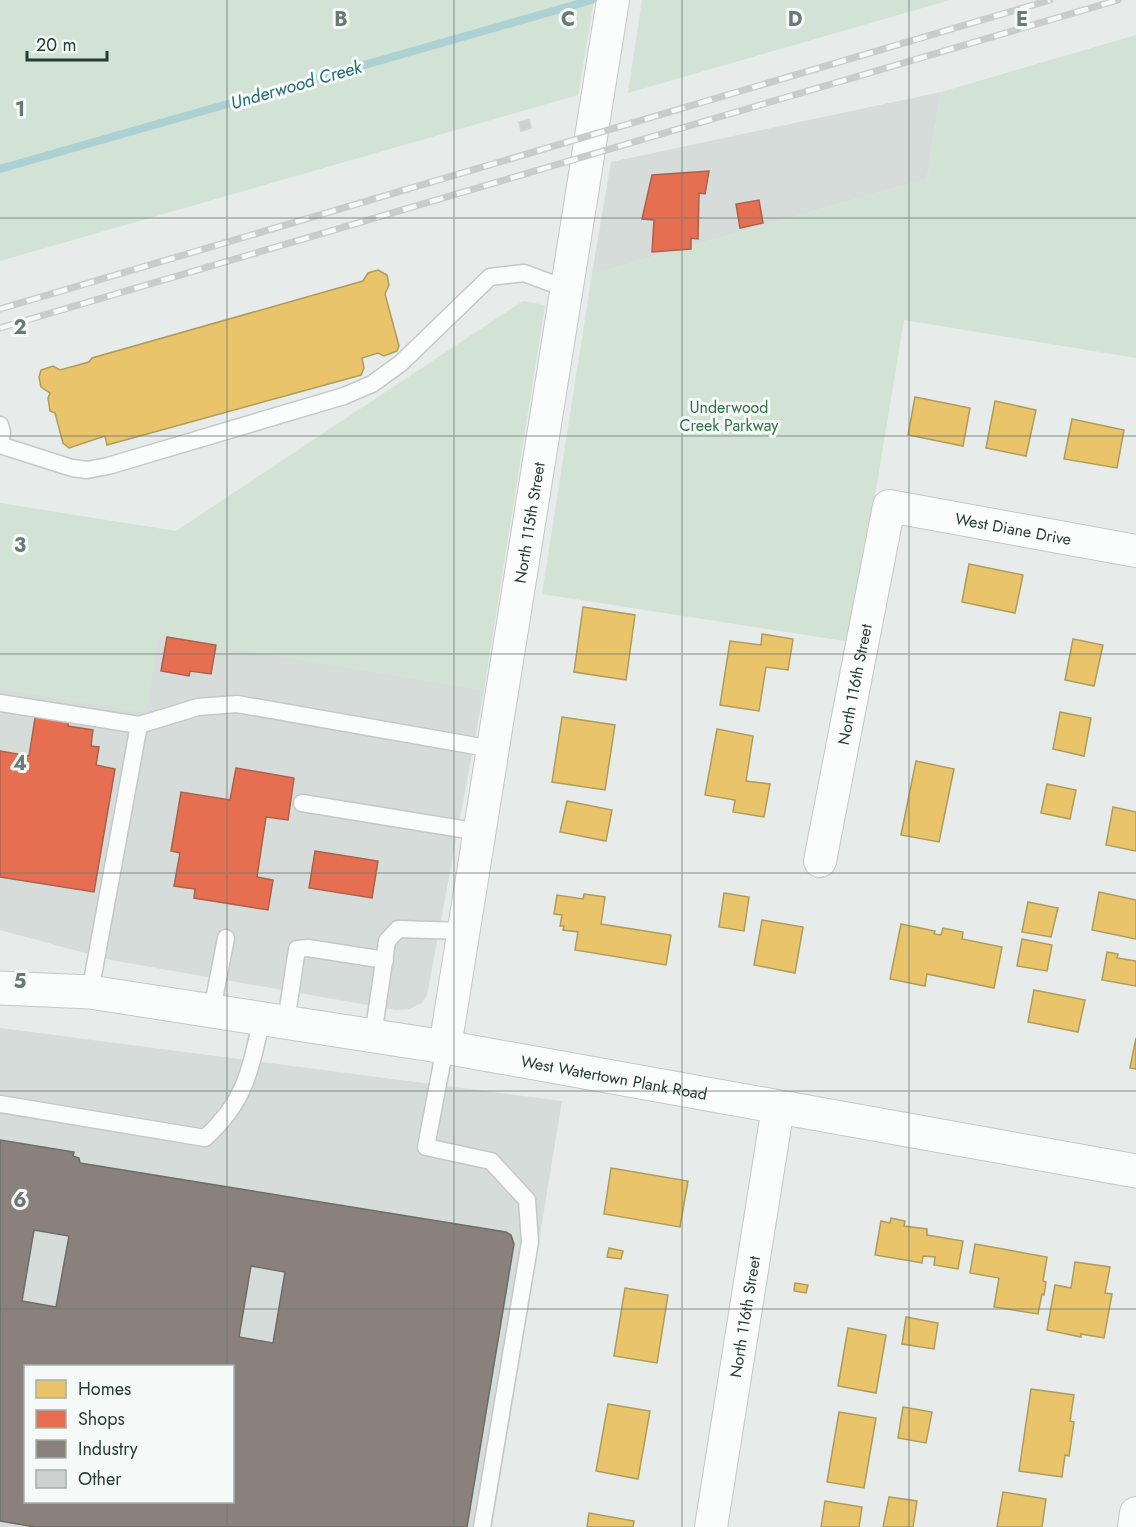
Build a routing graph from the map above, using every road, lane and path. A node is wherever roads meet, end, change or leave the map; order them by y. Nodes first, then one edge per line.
1 (611, 12) edge
2 (567, 289) junction
3 (0, 425) edge
4 (0, 445) edge
5 (889, 506) joint
6 (1136, 551) edge
7 (0, 703) edge
8 (139, 725) junction
9 (493, 749) junction
10 (302, 803) dead end
11 (480, 832) junction
12 (820, 861) dead end
13 (464, 931) junction
14 (226, 938) dead end
15 (385, 960) junction
16 (0, 965) edge
17 (0, 988) edge
18 (90, 992) junction
19 (212, 1010) junction
20 (274, 1020) junction
21 (373, 1036) junction
22 (445, 1047) junction
23 (0, 1104) edge
24 (778, 1107) junction
25 (1136, 1171) edge
26 (1136, 1513) edge
27 (483, 1527) edge
28 (711, 1527) edge
29 (1134, 1527) edge

1 - 2 street, North 115th Street
2 - 4 lane
2 - 9 street, North 115th Street
3 - 4 lane
5 - 6 street, West Diane Drive
5 - 12 street, North 116th Street
7 - 8 lane
8 - 9 lane
8 - 18 lane
9 - 11 street, North 115th Street
10 - 11 lane
11 - 13 street, North 115th Street
13 - 15 lane
13 - 22 street, North 115th Street
14 - 19 lane
15 - 20 lane
15 - 21 lane
16 - 18 street, West Watertown Plank Road
17 - 18 street, West Watertown Plank Road
18 - 19 street, West Watertown Plank Road
19 - 20 street, West Watertown Plank Road
20 - 21 street, West Watertown Plank Road
20 - 23 lane
21 - 22 street, West Watertown Plank Road
22 - 24 street, West Watertown Plank Road
22 - 27 lane
24 - 25 street, West Watertown Plank Road
24 - 28 street, North 116th Street
26 - 29 street

